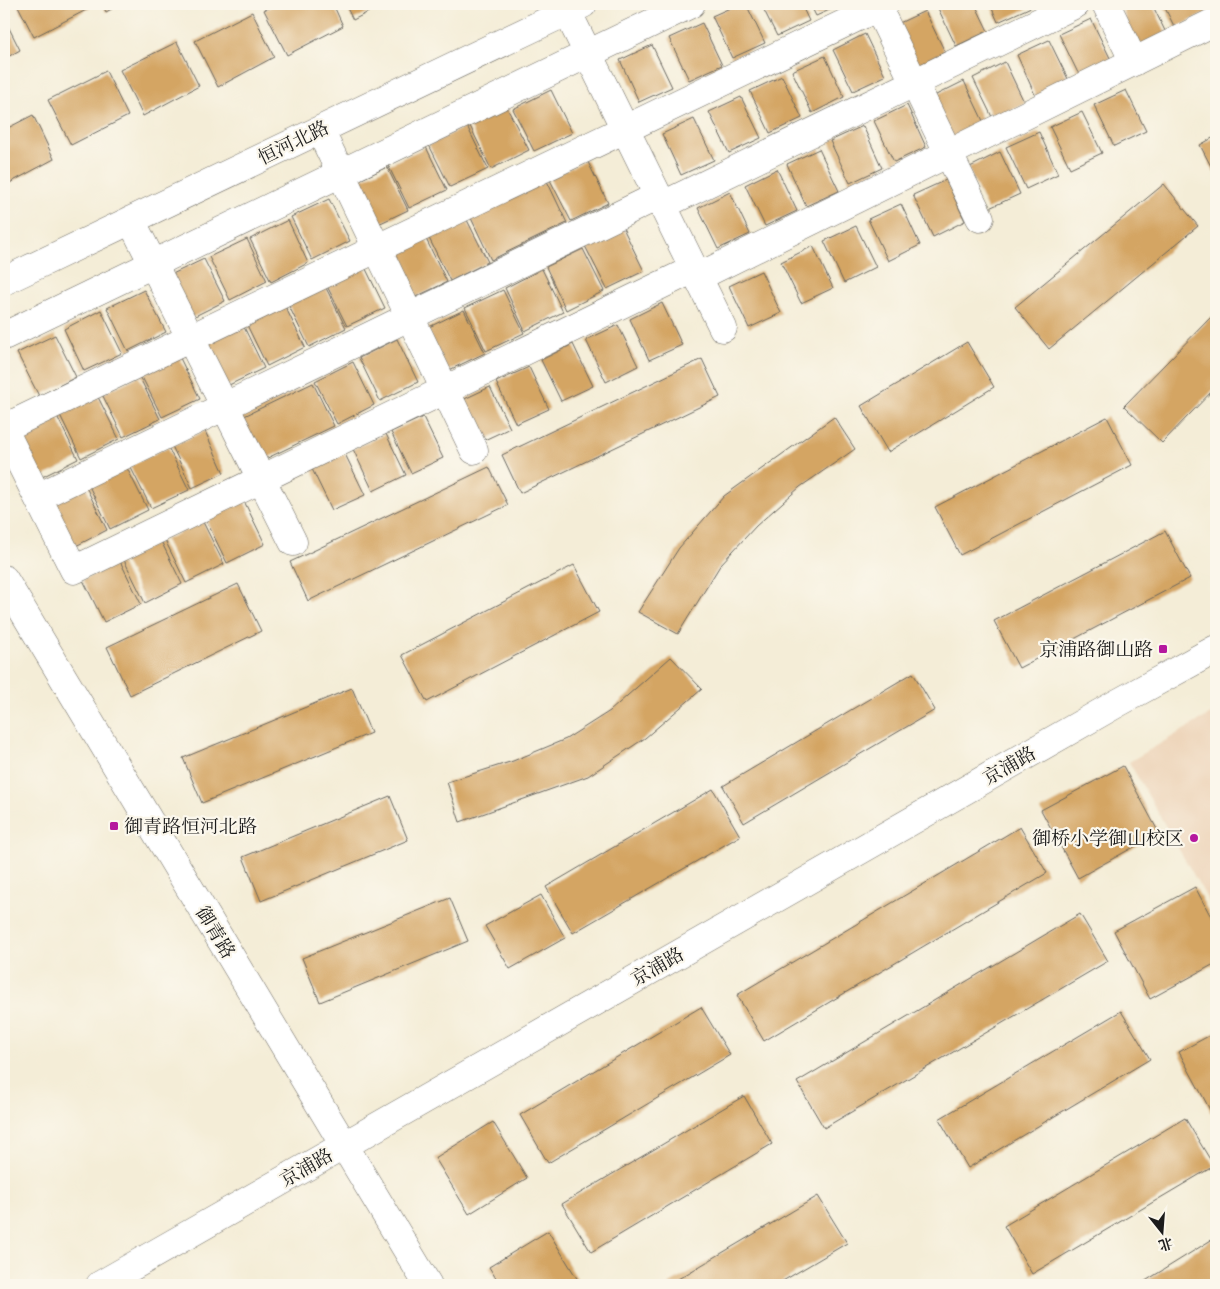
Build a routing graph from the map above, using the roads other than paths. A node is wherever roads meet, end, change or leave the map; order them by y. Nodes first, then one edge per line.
1 (691, 4) edge
2 (1076, 4) edge
3 (1106, 4) edge
4 (879, 5) edge
5 (575, 8) edge
6 (1216, 21) edge
7 (588, 53) junction
8 (1134, 62) junction
9 (914, 82) junction
10 (625, 128) junction
11 (320, 130) junction
12 (948, 153) junction
13 (341, 173) junction
14 (661, 201) junction
15 (980, 218) dead end
16 (131, 220) junction
17 (377, 248) junction
18 (153, 264) junction
19 (696, 273) junction
20 (4, 281) edge
21 (410, 317) junction
22 (723, 328) dead end
23 (4, 336) edge
24 (190, 338) junction
25 (445, 390) junction
26 (224, 407) junction
27 (4, 429) edge
28 (474, 450) dead end
29 (261, 480) junction
30 (38, 497) junction
31 (292, 542) dead end
32 (4, 579) edge
33 (1216, 649) edge
34 (344, 1145) junction
35 (100, 1285) edge
36 (428, 1285) edge

1 - 7 street
2 - 9 street
3 - 8 street
4 - 9 street
4 - 10 street
5 - 7 street
5 - 11 street, 恒河北路
6 - 8 street
7 - 10 street
7 - 13 street
8 - 12 street
9 - 12 street
9 - 14 street
10 - 14 street
10 - 17 street
11 - 13 street
11 - 16 street, 恒河北路
12 - 15 street
12 - 19 street
13 - 17 street
13 - 18 street
14 - 19 street
14 - 21 street
16 - 18 street
16 - 20 street, 恒河北路
17 - 21 street
17 - 24 street
18 - 23 street
18 - 24 street
19 - 22 street
19 - 25 street
21 - 25 street
21 - 26 street
24 - 26 street
24 - 27 street
25 - 28 street
25 - 29 street
26 - 29 street
26 - 30 street
27 - 30 street
29 - 30 street
29 - 31 street
32 - 34 street, 御青路
33 - 34 street, 京浦路
34 - 35 street, 京浦路
34 - 36 street, 御青路

